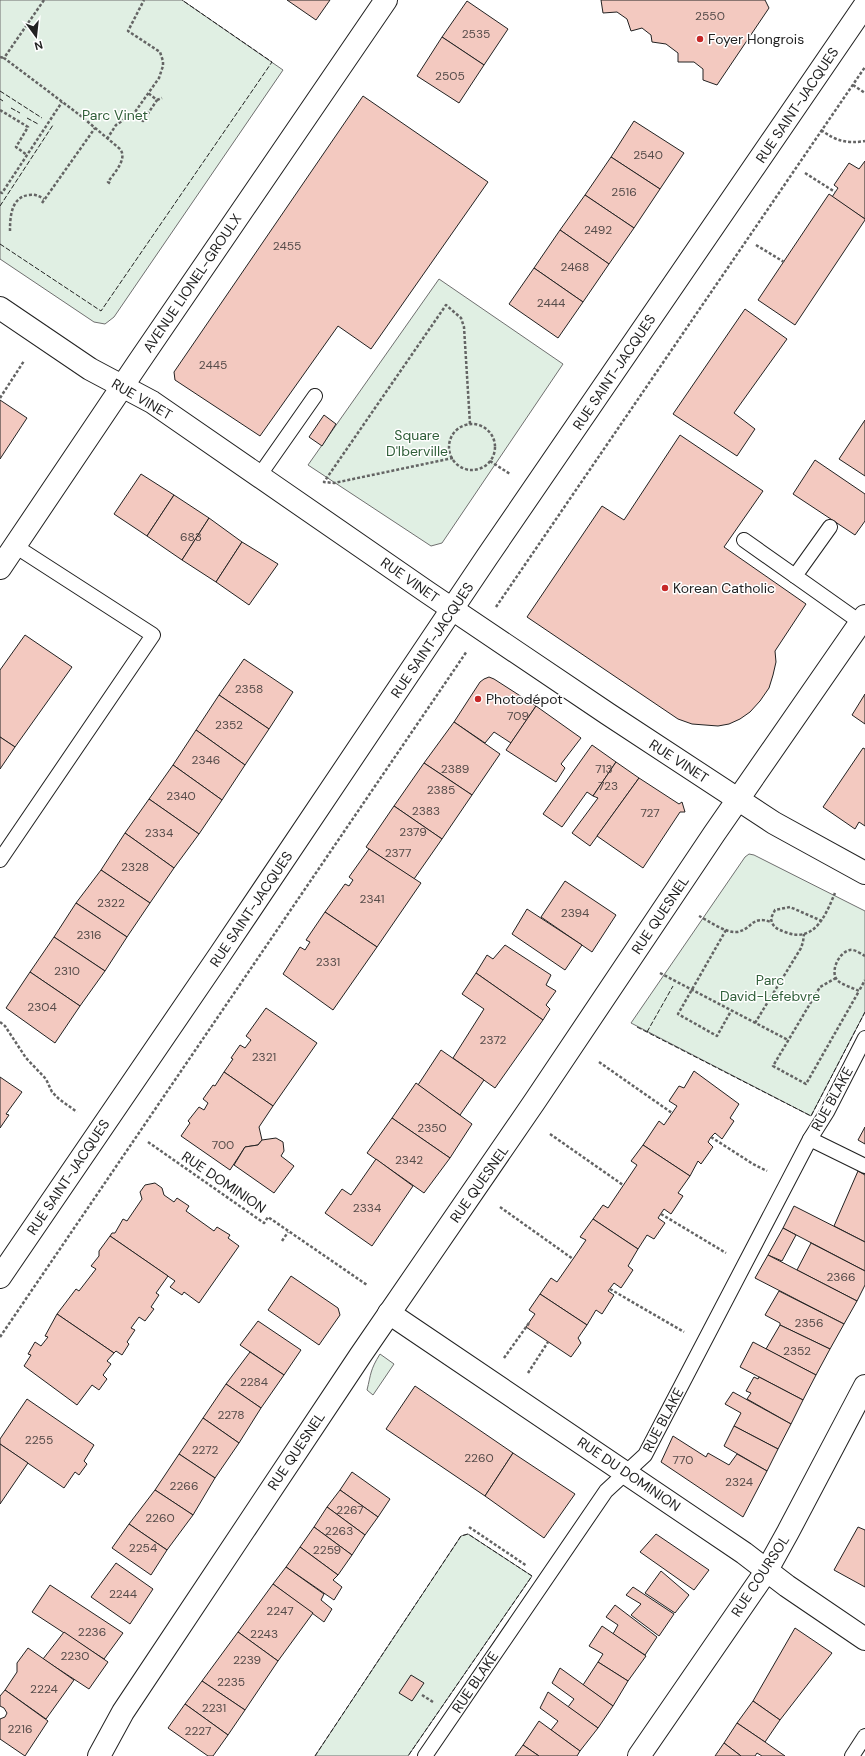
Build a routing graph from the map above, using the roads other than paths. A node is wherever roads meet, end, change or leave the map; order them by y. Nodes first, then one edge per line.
1 (386, 0) edge
2 (865, 5) edge
3 (0, 308) edge
4 (122, 386) junction
5 (315, 396) dead end
6 (259, 476) junction
7 (830, 527) dead end
8 (744, 540) dead end
9 (15, 546) junction
10 (0, 568) edge
11 (795, 576) junction
12 (453, 610) junction
13 (862, 619) edge
14 (739, 800) junction
15 (0, 860) edge
16 (865, 873) edge
17 (865, 1038) edge
18 (810, 1139) junction
19 (865, 1166) edge
20 (0, 1277) edge
21 (389, 1313) junction
22 (865, 1386) edge
23 (626, 1472) junction
24 (767, 1570) junction
25 (865, 1639) edge
26 (865, 1736) edge
27 (99, 1756) edge
28 (425, 1756) edge
29 (639, 1756) edge
30 (852, 1756) edge

1 - 4 street, AVENUE LIONEL-GROULX
2 - 12 street, RUE SAINT-JACQUES
3 - 4 street, RUE VINET
4 - 6 street, RUE VINET
4 - 9 street, AVENUE LIONEL-GROULX
5 - 6 lane
6 - 12 street, RUE VINET
7 - 11 lane
8 - 11 lane
9 - 10 street, AVENUE LIONEL-GROULX
9 - 15 lane
11 - 13 lane
12 - 14 street, RUE VINET
12 - 20 street, RUE SAINT-JACQUES
13 - 14 street, RUE QUESNEL
14 - 16 street, RUE VINET
14 - 21 street, RUE QUESNEL
17 - 18 lane, RUE BLAKE
18 - 19 lane, RUE BLAKE
18 - 23 lane, RUE BLAKE
21 - 23 street, RUE DU DOMINION
21 - 27 street, RUE QUESNEL
22 - 24 street, RUE COURSOL
23 - 24 street, RUE DU DOMINION
23 - 28 lane, RUE BLAKE
24 - 25 street, RUE DU DOMINION
24 - 29 street, RUE COURSOL
26 - 30 lane

